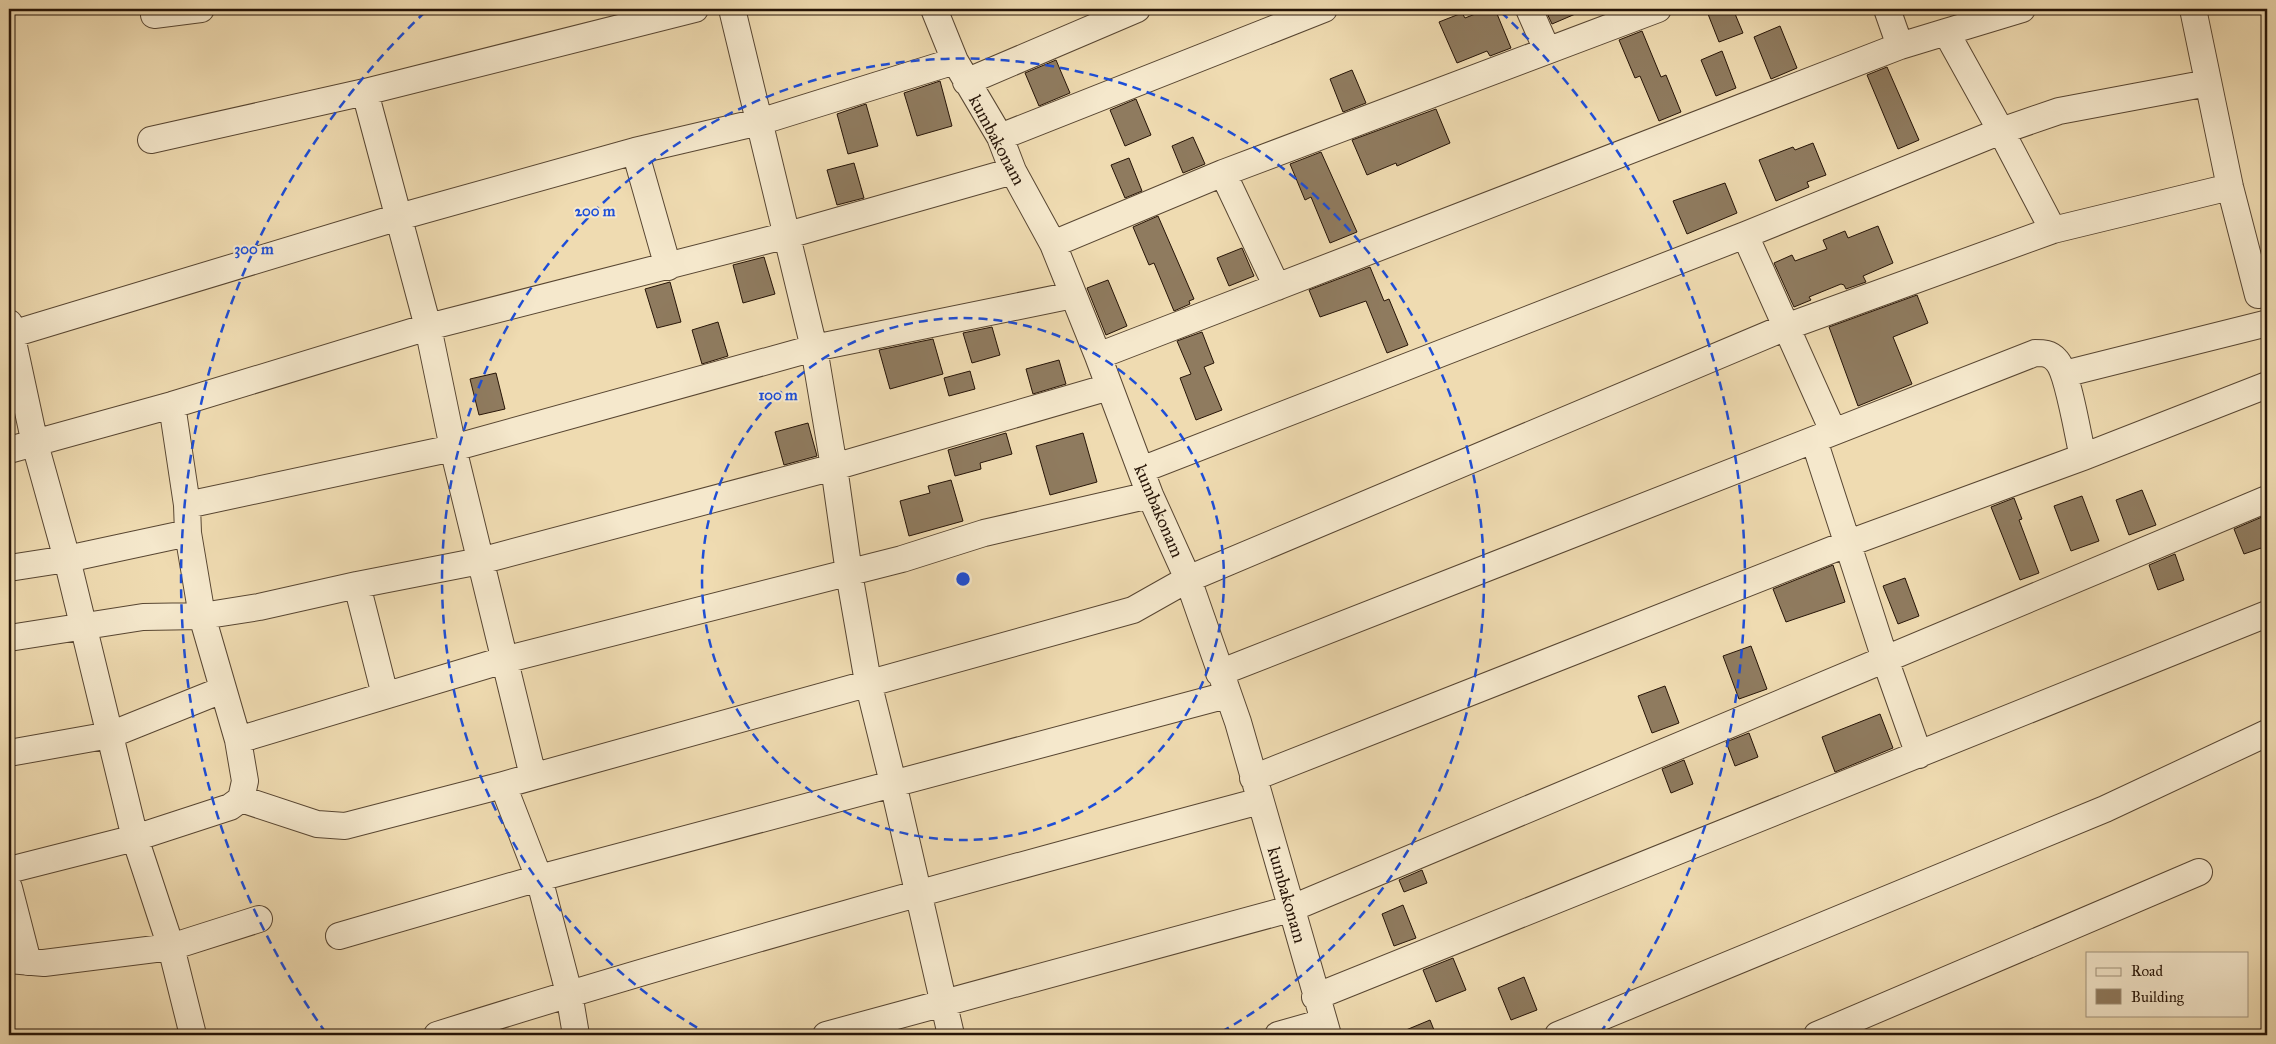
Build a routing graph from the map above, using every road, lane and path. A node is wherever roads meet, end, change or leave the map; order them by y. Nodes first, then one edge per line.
1 (201, 9) edge
2 (695, 9) edge
3 (732, 9) edge
4 (934, 9) edge
5 (1137, 9) edge
6 (1324, 9) edge
7 (1530, 9) edge
8 (1658, 9) edge
9 (1887, 9) edge
10 (2022, 9) edge
11 (2193, 9) edge
12 (154, 15) dead end
13 (1946, 32) junction
14 (1900, 46) junction
15 (1547, 50) junction
16 (961, 71) junction
17 (2208, 83) junction
18 (365, 92) junction
19 (759, 122) junction
20 (2002, 131) junction
21 (1000, 137) junction
22 (151, 140) dead end
23 (635, 151) junction
24 (1013, 171) junction
25 (1223, 173) junction
26 (2230, 187) junction
27 (399, 216) junction
28 (2053, 230) junction
29 (788, 235) junction
30 (1745, 235) junction
31 (1053, 244) junction
32 (668, 266) junction
33 (1276, 287) junction
34 (2263, 294) edge
35 (1073, 295) junction
36 (428, 327) junction
37 (1786, 327) junction
38 (10, 331) edge
39 (2266, 332) edge
40 (814, 348) junction
41 (1098, 356) junction
42 (2064, 374) junction
43 (2267, 385) edge
44 (1109, 387) junction
45 (172, 405) junction
46 (1824, 436) junction
47 (35, 444) junction
48 (452, 448) junction
49 (9, 450) edge
50 (2083, 457) junction
51 (834, 467) junction
52 (1141, 470) junction
53 (1150, 495) junction
54 (2267, 498) edge
55 (188, 505) junction
56 (188, 533) junction
57 (1849, 543) junction
58 (67, 558) junction
59 (480, 561) junction
60 (9, 568) edge
61 (849, 573) junction
62 (1188, 579) junction
63 (358, 585) junction
64 (2267, 614) edge
65 (202, 616) junction
66 (84, 625) junction
67 (9, 638) edge
68 (1885, 659) junction
69 (504, 660) junction
70 (868, 682) junction
71 (1223, 684) junction
72 (222, 690) junction
73 (385, 695) junction
74 (2267, 733) edge
75 (110, 735) junction
76 (238, 740) junction
77 (9, 753) edge
78 (1919, 755) junction
79 (534, 776) junction
80 (894, 783) junction
81 (502, 785) junction
82 (1257, 789) junction
83 (241, 799) junction
84 (136, 838) junction
85 (9, 870) edge
86 (2199, 872) dead end
87 (539, 878) junction
88 (9, 888) edge
89 (918, 893) junction
90 (1290, 909) junction
91 (259, 919) dead end
92 (339, 936) dead end
93 (171, 947) junction
94 (18, 961) edge
95 (569, 994) junction
96 (1316, 997) junction
97 (944, 1003) junction
98 (1326, 1028) edge
99 (193, 1035) edge
100 (437, 1035) edge
101 (576, 1035) edge
102 (826, 1035) edge
103 (951, 1035) edge
104 (1278, 1035) edge
105 (1558, 1035) edge
106 (1817, 1035) edge

1 - 12 street
2 - 18 street
3 - 19 street
4 - 16 street, kumbakonam
5 - 16 street
6 - 21 street
7 - 15 street
8 - 15 street
9 - 14 street
10 - 13 street
11 - 17 street
13 - 14 street
13 - 20 street
14 - 33 street
15 - 25 street
16 - 19 street
16 - 21 street, kumbakonam
17 - 20 street
17 - 26 street
18 - 22 street
18 - 27 street
19 - 23 street
19 - 29 street
20 - 28 street
20 - 30 street
21 - 24 street, kumbakonam
23 - 27 street
23 - 32 street
24 - 29 street
24 - 31 street, kumbakonam
25 - 31 street
25 - 33 street
26 - 28 street
26 - 34 street
27 - 36 street
27 - 38 street
28 - 37 street
29 - 32 street
29 - 40 street
30 - 37 street
30 - 52 street
31 - 35 street, kumbakonam
32 - 36 street
33 - 41 street
34 - 39 street
35 - 40 street
35 - 41 street, kumbakonam
36 - 45 street
36 - 48 street
37 - 46 street
37 - 62 street
38 - 47 street
39 - 42 street
40 - 48 street
40 - 51 street
41 - 44 street, kumbakonam
42 - 46 street
42 - 50 street
43 - 50 street
44 - 51 street
44 - 52 street, kumbakonam
45 - 47 street
45 - 55 street
46 - 57 street
46 - 71 street
47 - 49 street
47 - 58 street
48 - 55 street
48 - 59 street
50 - 57 street
51 - 59 street
51 - 61 street
52 - 53 street, kumbakonam
53 - 61 street
53 - 62 street, kumbakonam
54 - 68 street
55 - 56 street
56 - 58 street
56 - 65 street
57 - 68 street
57 - 82 street
58 - 60 street
58 - 66 street
59 - 63 street
59 - 69 street
61 - 69 street
61 - 70 street
62 - 70 street
62 - 71 street, kumbakonam
63 - 65 street
63 - 73 street
64 - 78 street
65 - 66 street
65 - 72 street
66 - 67 street
66 - 75 street
68 - 78 street
68 - 90 street
69 - 73 street
69 - 79 street
70 - 79 street
70 - 80 street
71 - 80 street
71 - 82 street, kumbakonam
72 - 75 street
72 - 76 street
73 - 76 street
74 - 105 street
75 - 77 street
75 - 84 street
76 - 83 street
78 - 96 street
79 - 81 street
80 - 87 street
80 - 89 street
81 - 83 street
81 - 87 street
82 - 89 street
82 - 90 street, kumbakonam
83 - 84 street
84 - 85 street
84 - 93 street
86 - 106 street
87 - 92 street
87 - 95 street
88 - 94 street
89 - 95 street
89 - 97 street
90 - 96 street, kumbakonam
90 - 97 street
91 - 93 street
93 - 94 street
93 - 99 street
95 - 100 street
95 - 101 street
96 - 98 street, kumbakonam
97 - 102 street
97 - 103 street
98 - 104 street

